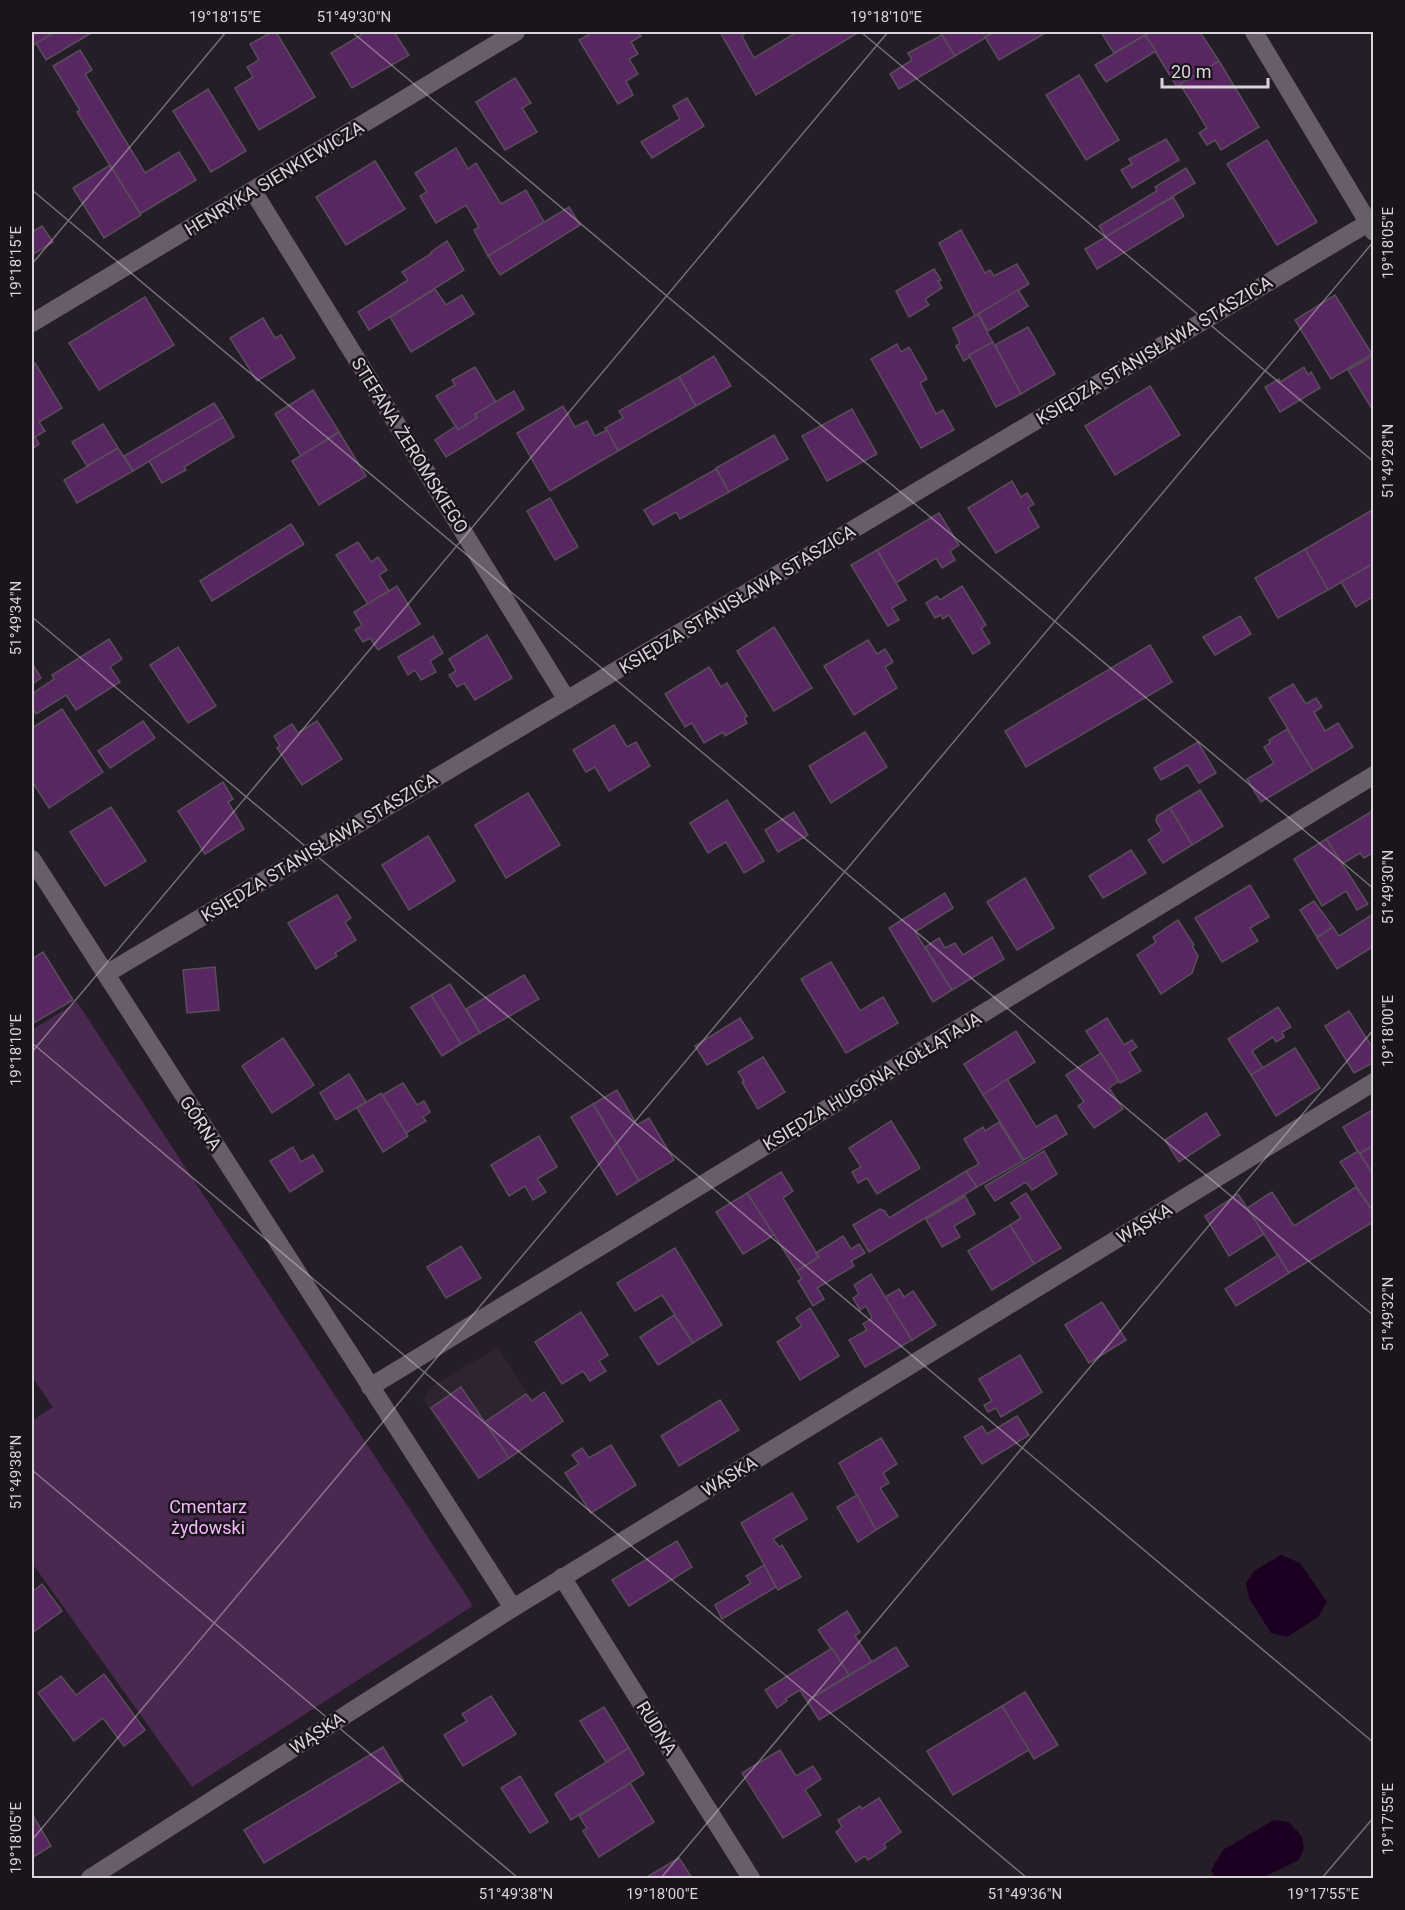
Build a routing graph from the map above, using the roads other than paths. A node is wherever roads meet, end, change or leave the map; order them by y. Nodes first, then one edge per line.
1 (516, 32) edge
2 (1254, 32) edge
3 (253, 191) junction
4 (1371, 228) edge
5 (32, 323) edge
6 (567, 700) junction
7 (1374, 774) edge
8 (32, 859) edge
9 (106, 974) junction
10 (1374, 1082) edge
11 (370, 1387) junction
12 (562, 1578) junction
13 (513, 1608) junction
14 (90, 1878) edge
15 (751, 1878) edge

1 - 3 street, HENRYKA SIENKIEWICZA
2 - 4 street
3 - 5 street, HENRYKA SIENKIEWICZA
3 - 6 street, STEFANA ŻEROMSKIEGO
4 - 6 street, KSIĘDZA STANISŁAWA STASZICA
6 - 9 street, KSIĘDZA STANISŁAWA STASZICA
7 - 11 street, KSIĘDZA HUGONA KOŁŁĄTAJA
8 - 9 street, GÓRNA
9 - 11 street, GÓRNA
10 - 12 street, WĄSKA
11 - 13 street
12 - 13 street, WĄSKA
12 - 15 street, RUDNA
13 - 14 street, WĄSKA

